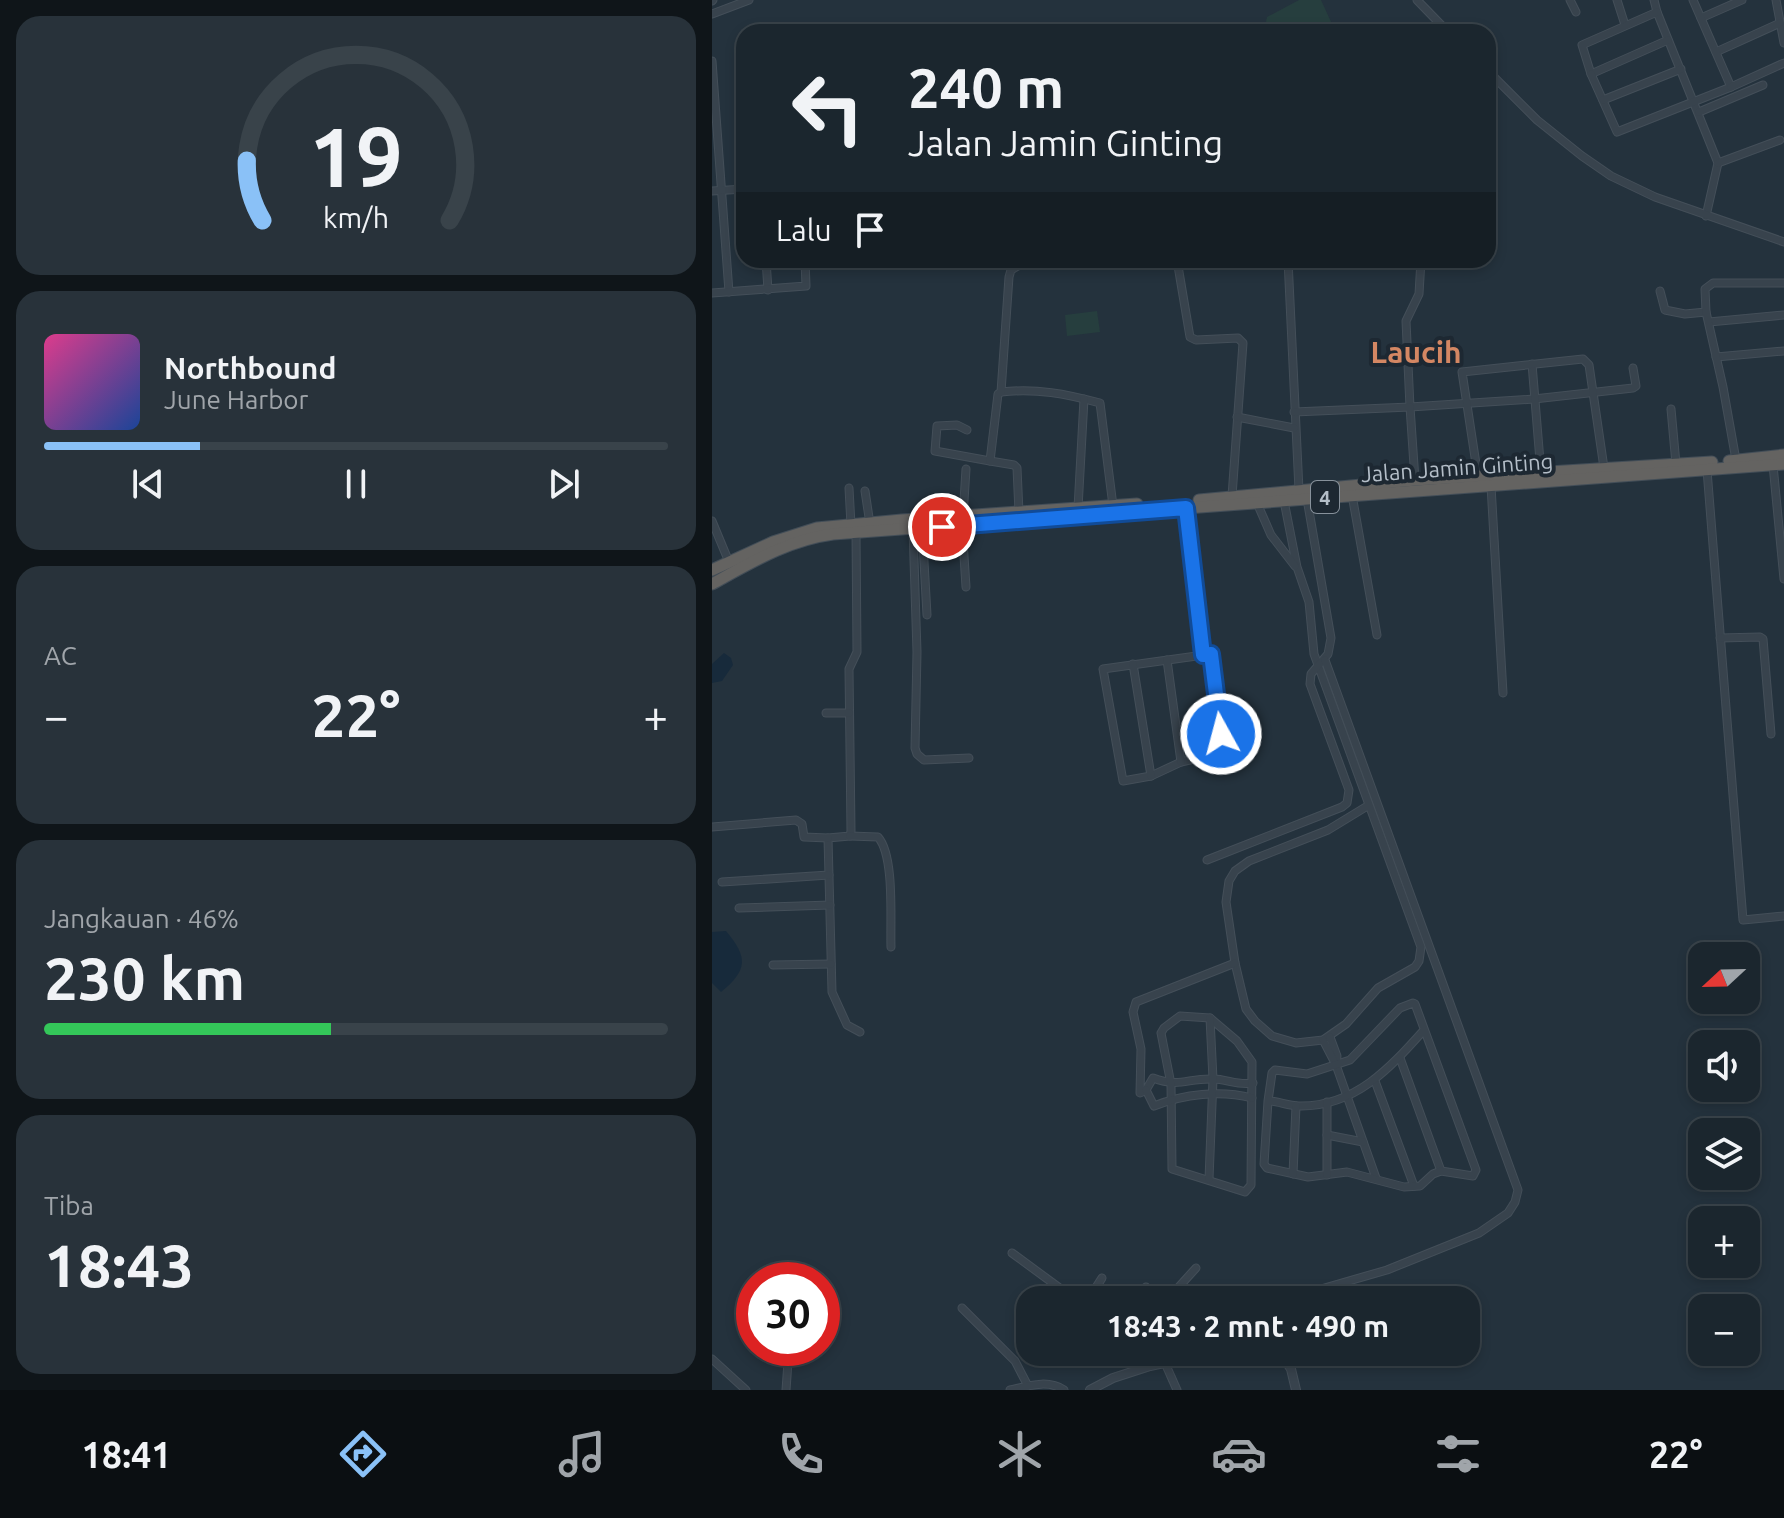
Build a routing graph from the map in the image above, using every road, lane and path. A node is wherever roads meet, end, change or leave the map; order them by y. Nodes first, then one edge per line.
1 (748, 0) edge
2 (1417, 0) edge
3 (1570, 0) edge
4 (1617, 0) edge
5 (1654, 0) edge
6 (1693, 0) edge
7 (1742, 0) edge
8 (1776, 0) edge
9 (1576, 12) dead end
10 (1657, 12) junction
11 (712, 14) edge
12 (1701, 18) junction
13 (1780, 23) junction
14 (1440, 24) edge
15 (1625, 25) junction
16 (1668, 40) junction
17 (1784, 43) edge
18 (1716, 52) junction
19 (712, 61) edge
20 (1784, 63) edge
21 (1681, 69) junction
22 (1591, 74) junction
23 (1496, 79) edge
24 (1763, 85) dead end
25 (1731, 87) junction
26 (1603, 100) junction
27 (1695, 103) junction
28 (1699, 112) junction
29 (1780, 140) dead end
30 (1718, 163) junction
31 (736, 189) edge
32 (722, 190) junction
33 (712, 191) edge
34 (1706, 216) junction
35 (1784, 242) edge
36 (767, 268) edge
37 (805, 268) edge
38 (1014, 268) edge
39 (1178, 268) edge
40 (1288, 268) edge
41 (1421, 268) edge
42 (1784, 283) edge
43 (768, 290) junction
44 (1660, 291) dead end
45 (729, 292) junction
46 (712, 293) edge
47 (1706, 312) junction
48 (1784, 315) edge
49 (1709, 322) junction
50 (1784, 351) edge
51 (1716, 357) junction
52 (1532, 364) junction
53 (1633, 368) dead end
54 (1001, 392) junction
55 (1593, 392) junction
56 (1084, 399) junction
57 (1534, 399) junction
58 (1466, 405) junction
59 (1410, 407) junction
60 (1671, 409) dead end
61 (1294, 412) junction
62 (1237, 417) junction
63 (1294, 428) junction
64 (967, 430) dead end
65 (1784, 455) edge
66 (1736, 460) junction
67 (990, 461) junction
68 (1676, 464) junction
69 (1779, 464) edge
70 (1604, 468) junction
71 (966, 469) dead end
72 (1707, 470) junction
73 (1541, 473) junction
74 (1415, 480) junction
75 (1483, 483) junction
76 (849, 488) dead end
77 (865, 491) dead end
78 (1352, 494) junction
79 (1303, 495) junction
80 (1232, 496) junction
81 (1284, 501) junction
82 (1257, 503) junction
83 (1113, 506) junction
84 (1078, 508) junction
85 (1186, 508) junction
86 (1019, 512) junction
87 (712, 521) edge
88 (962, 521) junction
89 (870, 524) junction
90 (919, 526) junction
91 (854, 529) junction
92 (721, 566) edge
93 (1297, 567) junction
94 (1784, 579) edge
95 (712, 584) edge
96 (966, 587) dead end
97 (927, 615) dead end
98 (1377, 635) dead end
99 (1720, 638) junction
100 (1203, 655) junction
101 (1167, 660) junction
102 (1322, 663) junction
103 (1133, 664) junction
104 (1503, 693) dead end
105 (826, 713) dead end
106 (849, 713) junction
107 (1771, 734) dead end
108 (969, 758) dead end
109 (1181, 762) junction
110 (1151, 776) junction
111 (1369, 805) junction
112 (712, 827) edge
113 (850, 836) junction
114 (828, 838) junction
115 (1207, 860) dead end
116 (829, 875) junction
117 (722, 882) dead end
118 (830, 905) junction
119 (739, 908) dead end
120 (1784, 916) edge
121 (891, 947) dead end
122 (1235, 963) junction
123 (831, 964) junction
124 (773, 965) dead end
125 (1210, 1018) junction
126 (1424, 1030) junction
127 (860, 1032) dead end
128 (1326, 1039) junction
129 (1400, 1058) junction
130 (1336, 1065) junction
131 (1213, 1079) junction
132 (1375, 1081) junction
133 (1253, 1083) junction
134 (1171, 1084) junction
135 (1146, 1090) junction
136 (1210, 1094) junction
137 (1347, 1095) junction
138 (1252, 1098) junction
139 (1170, 1100) junction
140 (1268, 1101) junction
141 (1327, 1102) junction
142 (1296, 1106) junction
143 (1327, 1135) junction
144 (1363, 1142) junction
145 (1441, 1171) junction
146 (1293, 1174) junction
147 (1327, 1175) junction
148 (1376, 1178) junction
149 (1209, 1179) junction
150 (1414, 1186) junction
151 (1012, 1253) dead end
152 (1196, 1268) dead end
153 (1102, 1278) dead end
154 (1057, 1286) edge
155 (1097, 1286) edge
156 (1180, 1286) edge
157 (1332, 1286) edge
158 (962, 1308) dead end
159 (712, 1359) edge
160 (788, 1366) edge
161 (1150, 1366) edge
162 (1166, 1366) edge
163 (1289, 1366) edge
164 (1028, 1386) junction
165 (746, 1390) edge
166 (786, 1390) edge
167 (1010, 1390) edge
168 (1064, 1390) edge
169 (1090, 1390) edge
170 (1177, 1390) edge
171 (1296, 1390) edge

1 - 11 street
2 - 14 street
3 - 9 street
4 - 15 street
5 - 10 street
6 - 12 street
7 - 12 street
8 - 13 street
10 - 15 street
10 - 16 street
12 - 18 street
13 - 17 street
13 - 18 street
15 - 22 street
16 - 21 street
16 - 22 street
18 - 25 street
19 - 32 street
20 - 25 street
21 - 26 street
21 - 27 street
22 - 26 street
23 - 34 street
24 - 28 street
25 - 27 street
26 - 27 street
27 - 28 street
28 - 30 street
29 - 30 street
30 - 34 street
31 - 32 street
32 - 33 street
32 - 45 street
34 - 35 street
36 - 43 street
37 - 43 street
38 - 54 street
39 - 62 street
40 - 61 street
41 - 59 street
42 - 47 street
43 - 45 street
44 - 47 street
45 - 46 street
47 - 49 street
48 - 49 street
49 - 51 street
50 - 51 street
51 - 66 street
52 - 55 street
52 - 57 street
52 - 58 street
53 - 55 street
54 - 56 street
54 - 67 street
55 - 57 street
55 - 70 street
56 - 83 street
56 - 84 street
57 - 58 street
57 - 73 street
58 - 59 street
58 - 75 street
59 - 61 street
59 - 74 street
60 - 68 street
61 - 63 street
62 - 63 street
62 - 80 street
63 - 79 street
64 - 67 street
65 - 66 highway, Jalan Jamin Ginting / 4
66 - 68 highway, Jalan Jamin Ginting / 4
67 - 86 street
68 - 70 highway, Jalan Jamin Ginting / 4
69 - 72 highway, Jalan Jamin Ginting / 4
69 - 94 street
70 - 73 highway, Jalan Jamin Ginting / 4
71 - 88 street
72 - 75 highway, Jalan Jamin Ginting / 4
72 - 99 street
73 - 75 highway, Jalan Jamin Ginting / 4
74 - 75 highway, Jalan Jamin Ginting / 4
74 - 79 highway, Jalan Jamin Ginting / 4
75 - 78 highway, Jalan Jamin Ginting / 4
75 - 104 street
76 - 91 street
77 - 89 street
78 - 79 highway, Jalan Jamin Ginting / 4
78 - 98 street
79 - 80 highway, Jalan Jamin Ginting / 4
79 - 81 highway, Jalan Jamin Ginting / 4
79 - 102 street
80 - 83 highway, Jalan Jamin Ginting / 4
81 - 82 highway, Jalan Jamin Ginting / 4
81 - 93 street
82 - 85 highway, Jalan Jamin Ginting / 4
82 - 93 street
83 - 84 highway, Jalan Jamin Ginting / 4
84 - 86 highway, Jalan Jamin Ginting / 4
85 - 88 highway, Jalan Jamin Ginting / 4
85 - 100 street
86 - 88 highway, Jalan Jamin Ginting / 4
87 - 92 street
88 - 90 highway, Jalan Jamin Ginting / 4
88 - 96 street
89 - 90 highway, Jalan Jamin Ginting / 4
89 - 91 highway, Jalan Jamin Ginting / 4
90 - 91 highway, Jalan Jamin Ginting / 4
90 - 97 street
90 - 108 street
91 - 92 highway, Jalan Jamin Ginting / 4
91 - 95 highway, Jalan Jamin Ginting / 4
91 - 106 street
93 - 102 street
99 - 107 street
99 - 120 street
100 - 101 street
100 - 109 street
101 - 103 street
101 - 109 street
102 - 111 street
102 - 115 street
102 - 157 street
103 - 110 street
103 - 110 street
105 - 106 street
106 - 113 street
109 - 110 street
111 - 122 street
111 - 128 street
112 - 114 street
113 - 114 street
113 - 121 street
114 - 116 street
116 - 117 street
116 - 118 street
118 - 119 street
118 - 123 street
122 - 128 street
122 - 135 street
123 - 124 street
123 - 127 street
125 - 131 street
125 - 133 street
125 - 134 street
126 - 129 street
126 - 130 street
126 - 145 street
128 - 130 street
129 - 132 street
129 - 145 street
130 - 137 street
130 - 140 street
131 - 133 street
131 - 134 street
131 - 136 street
132 - 137 street
132 - 150 street
133 - 138 street
134 - 135 street
134 - 139 street
135 - 139 street
136 - 138 street
136 - 139 street
136 - 149 street
137 - 141 street
137 - 144 street
138 - 149 street
139 - 149 street
140 - 142 street
140 - 146 street
141 - 142 street
141 - 143 street
142 - 146 street
143 - 144 street
143 - 147 street
144 - 148 street
145 - 150 street
146 - 147 street
147 - 148 street
148 - 150 street
151 - 154 street
152 - 156 street
153 - 155 street
158 - 164 street
159 - 165 street
160 - 166 street
161 - 169 street
162 - 170 street
163 - 171 street
164 - 167 street
164 - 168 street

